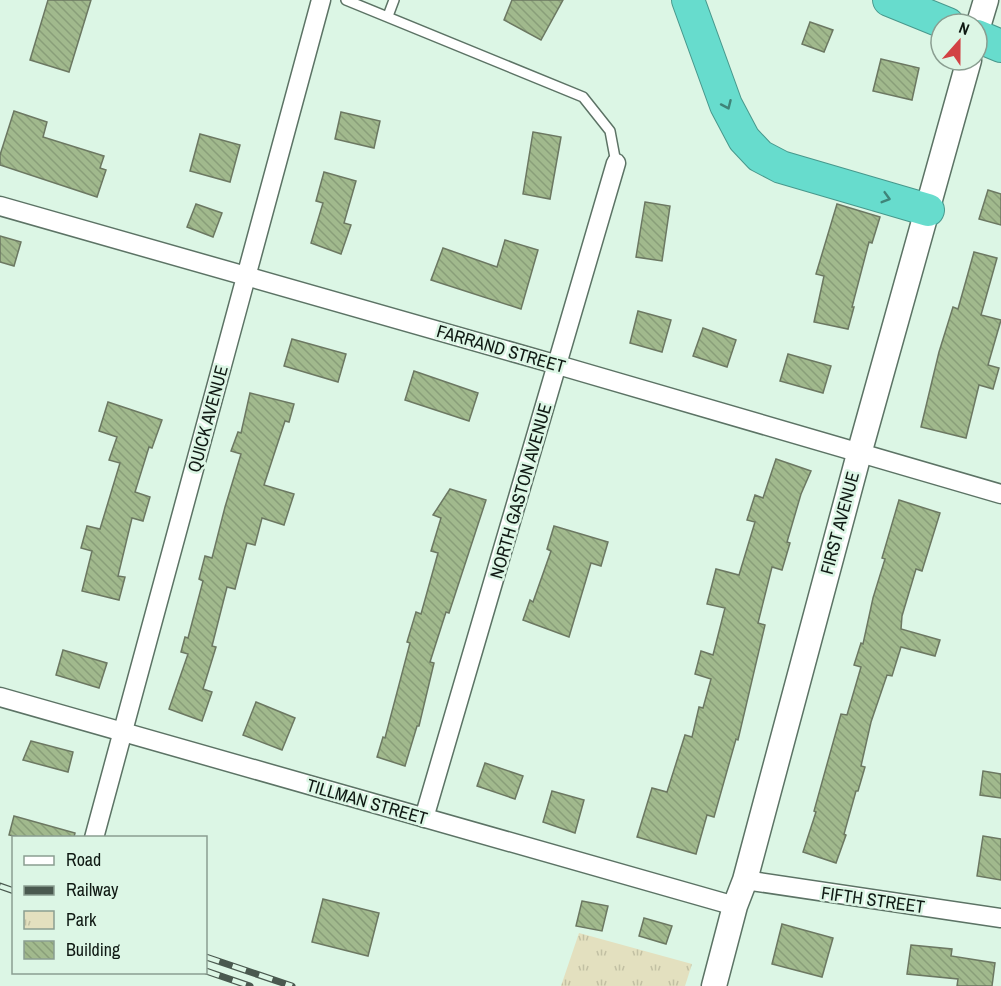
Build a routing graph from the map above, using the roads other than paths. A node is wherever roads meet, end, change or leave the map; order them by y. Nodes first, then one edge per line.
1 (321, 0) edge
2 (346, 0) edge
3 (394, 0) edge
4 (688, 0) edge
5 (889, 0) edge
6 (388, 16) junction
7 (929, 16) edge
8 (966, 72) edge
9 (616, 163) joint
10 (0, 206) edge
11 (928, 210) junction
12 (247, 277) junction
13 (558, 365) junction
14 (859, 454) junction
15 (1001, 494) edge
16 (0, 697) edge
17 (123, 733) junction
18 (424, 818) junction
19 (94, 836) edge
20 (745, 880) junction
21 (735, 906) junction
22 (1001, 918) edge
23 (714, 986) edge

1 - 12 street, QUICK AVENUE
2 - 6 lane
3 - 6 lane
4 -> 11 highway
5 - 7 highway
6 - 9 lane
8 - 11 street, FIRST AVENUE
9 - 13 street, NORTH GASTON AVENUE
10 - 12 street, FARRAND STREET
11 - 14 street, FIRST AVENUE
12 - 13 street, FARRAND STREET
12 - 17 street, QUICK AVENUE
13 - 14 street, FARRAND STREET
13 - 18 street, NORTH GASTON AVENUE
14 - 15 street, FARRAND STREET
14 - 20 street, FIRST AVENUE
16 - 17 street, TILLMAN STREET
17 - 18 street, TILLMAN STREET
17 - 19 street, QUICK AVENUE
18 - 21 street, TILLMAN STREET
20 - 21 street, FIRST AVENUE
20 - 22 street, FIFTH STREET
21 - 23 street, FIRST AVENUE

